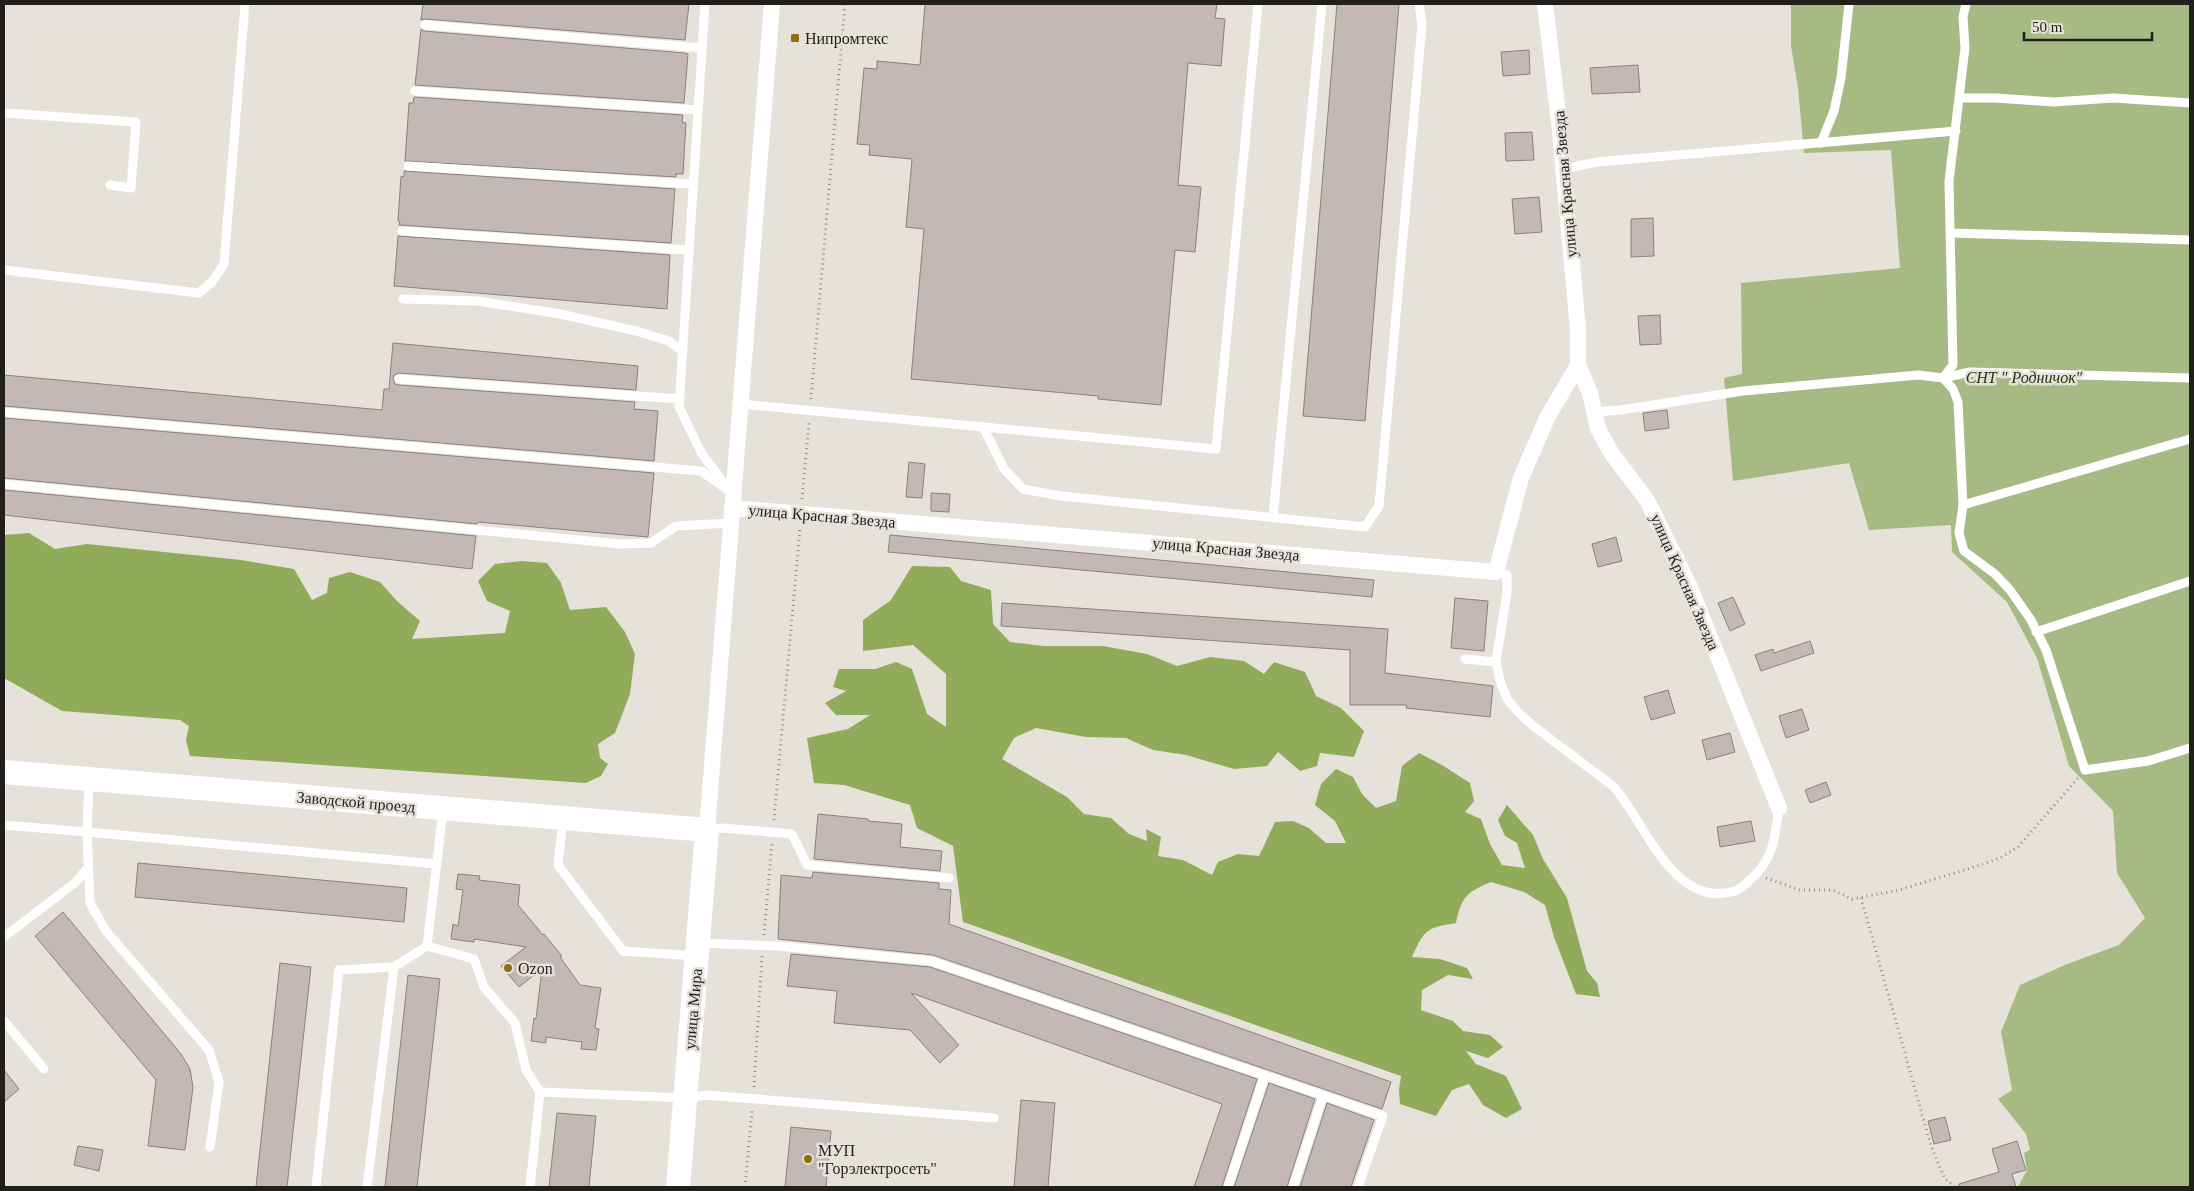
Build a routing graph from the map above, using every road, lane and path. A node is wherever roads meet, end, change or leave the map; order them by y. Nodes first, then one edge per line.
1 (245, 4) edge
2 (705, 4) edge
3 (772, 4) edge
4 (845, 4) edge
5 (1258, 4) edge
6 (1322, 4) edge
7 (1419, 4) edge
8 (1545, 4) edge
9 (1850, 4) edge
10 (1966, 4) edge
11 (425, 25) dead end
12 (702, 48) junction
13 (415, 91) dead end
14 (1960, 98) junction
15 (2190, 104) edge
16 (698, 110) junction
17 (4, 113) edge
18 (1956, 131) junction
19 (1821, 143) junction
20 (408, 166) dead end
21 (1564, 169) junction
22 (694, 184) junction
23 (110, 185) dead end
24 (402, 231) dead end
25 (1951, 233) junction
26 (2190, 240) edge
27 (689, 250) junction
28 (4, 270) edge
29 (403, 299) dead end
30 (683, 352) junction
31 (1578, 365) junction
32 (1943, 378) junction
33 (2190, 378) edge
34 (399, 379) dead end
35 (680, 399) junction
36 (740, 404) junction
37 (810, 406) dead end
38 (4, 412) edge
39 (1594, 412) junction
40 (810, 416) dead end
41 (983, 427) junction
42 (2190, 439) edge
43 (4, 484) edge
44 (1963, 505) junction
45 (732, 508) junction
46 (801, 514) junction
47 (1273, 518) junction
48 (1496, 572) junction
49 (2190, 581) edge
50 (2036, 632) junction
51 (1465, 659) dead end
52 (1496, 662) junction
53 (2190, 748) edge
54 (2085, 770) junction
55 (4, 772) edge
56 (89, 780) junction
57 (1779, 808) joint
58 (443, 810) junction
59 (563, 819) junction
60 (4, 825) edge
61 (707, 830) junction
62 (87, 832) junction
63 (772, 832) junction
64 (436, 864) junction
65 (88, 867) junction
66 (1757, 874) junction
67 (949, 878) dead end
68 (1861, 898) junction
69 (4, 937) edge
70 (427, 946) junction
71 (763, 946) junction
72 (698, 950) junction
73 (394, 967) junction
74 (4, 1021) edge
75 (44, 1069) dead end
76 (1265, 1075) junction
77 (540, 1092) junction
78 (1323, 1096) junction
79 (686, 1098) junction
80 (753, 1099) junction
81 (994, 1118) dead end
82 (210, 1147) dead end
83 (316, 1187) edge
84 (367, 1187) edge
85 (530, 1187) edge
86 (678, 1187) edge
87 (744, 1187) edge
88 (1228, 1187) edge
89 (1293, 1187) edge
90 (1358, 1187) edge
91 (1955, 1187) edge

1 - 28 lane
2 - 12 lane
3 - 36 street
4 - 37 path
5 - 41 lane
6 - 47 lane
7 - 47 lane
8 - 21 street, улица Красная Звезда
9 - 19 lane
10 - 14 lane
11 - 12 lane
12 - 16 lane
13 - 16 lane
14 - 15 lane
14 - 18 lane
16 - 22 lane
17 - 23 lane
18 - 19 lane
18 - 25 lane
19 - 21 lane
20 - 22 lane
21 - 31 street, улица Красная Звезда
22 - 27 lane
24 - 27 lane
25 - 26 lane
25 - 32 lane
27 - 30 lane
29 - 30 lane
30 - 35 lane
31 - 39 street, улица Красная Звезда
31 - 48 street
32 - 33 lane
32 - 39 lane
32 - 44 lane
34 - 35 lane
35 - 45 lane
36 - 41 lane
36 - 45 street
38 - 45 lane
39 - 57 street, улица Красная Звезда
40 - 46 path
41 - 47 lane
42 - 44 lane
43 - 45 lane
44 - 50 lane
45 - 46 street, улица Красная Звезда
45 - 61 street
46 - 48 street, улица Красная Звезда
46 - 63 path
48 - 52 lane
49 - 50 lane
50 - 54 lane
51 - 52 lane
52 - 66 lane
53 - 54 lane
54 - 68 path
55 - 56 main road, Заводской проезд
56 - 58 main road, Заводской проезд
56 - 62 lane
57 - 66 lane
58 - 59 main road, Заводской проезд
58 - 64 lane
59 - 61 main road, Заводской проезд
59 - 72 lane
60 - 62 lane
61 - 63 lane
61 - 72 main road, улица Мира
62 - 64 lane
62 - 65 lane
63 - 67 lane
63 - 71 path
64 - 70 lane
65 - 69 lane
65 - 82 lane
66 - 68 path
68 - 91 path
70 - 73 lane
70 - 77 lane
71 - 72 lane
71 - 76 lane
71 - 80 path
72 - 79 main road, улица Мира
73 - 83 lane
73 - 84 lane
74 - 75 lane
76 - 78 lane
76 - 88 lane
77 - 79 lane
77 - 85 lane
78 - 89 lane
78 - 90 lane
79 - 80 lane
79 - 86 main road, улица Мира
80 - 81 lane
80 - 87 path

